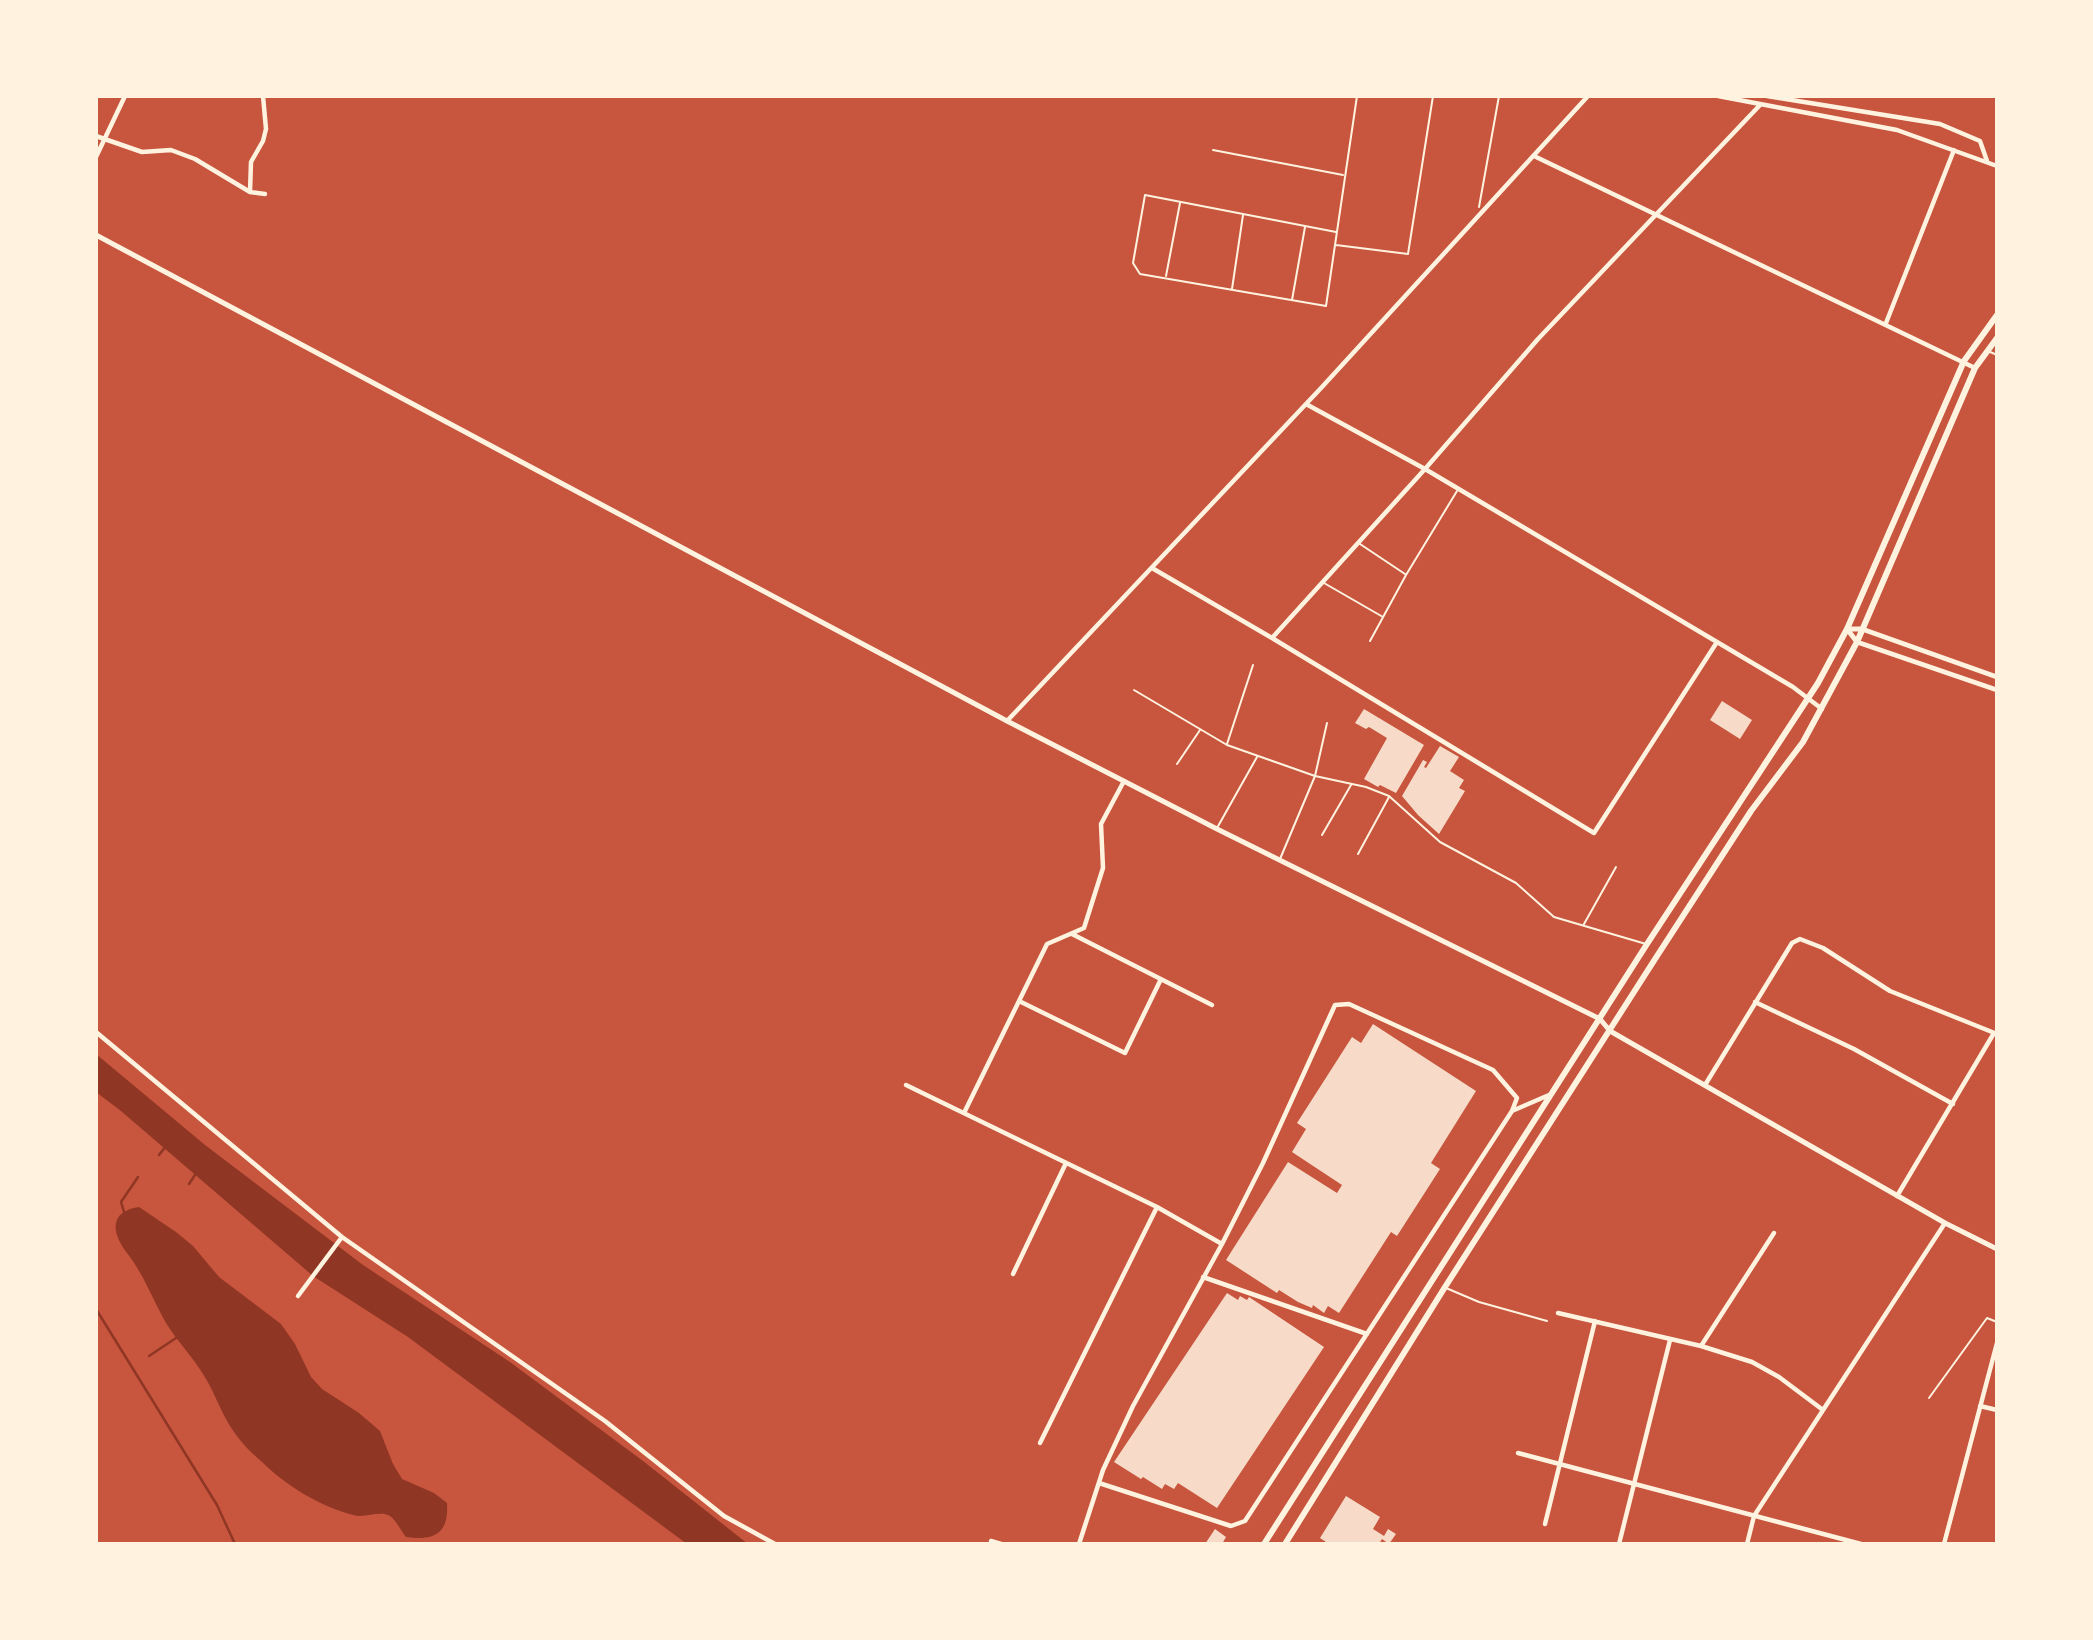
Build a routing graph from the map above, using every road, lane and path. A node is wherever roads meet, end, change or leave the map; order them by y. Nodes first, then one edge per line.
1 (125, 96) edge
2 (263, 96) edge
3 (1357, 96) edge
4 (1433, 96) edge
5 (1499, 96) edge
6 (1588, 96) edge
7 (1718, 96) edge
8 (1767, 96) edge
9 (1760, 105) junction
10 (96, 136) edge
11 (104, 137) junction
12 (1213, 150) dead end
13 (1954, 150) junction
14 (1534, 156) junction
15 (96, 157) edge
16 (1987, 162) junction
17 (1997, 166) edge
18 (1344, 175) junction
19 (250, 192) junction
20 (265, 194) dead end
21 (1180, 202) junction
22 (1479, 207) dead end
23 (1243, 214) junction
24 (1658, 214) junction
25 (1305, 226) junction
26 (1336, 232) junction
27 (96, 235) edge
28 (1335, 244) junction
29 (1166, 278) junction
30 (1232, 290) junction
31 (1292, 300) junction
32 (1997, 315) edge
33 (1886, 323) junction
34 (1997, 338) edge
35 (1987, 351) junction
36 (1997, 355) edge
37 (1964, 361) junction
38 (1975, 368) junction
39 (1306, 404) junction
40 (1425, 469) junction
41 (1458, 489) junction
42 (1358, 543) junction
43 (1152, 568) junction
44 (1406, 575) junction
45 (1323, 583) junction
46 (1383, 617) junction
47 (1847, 629) junction
48 (1861, 629) junction
49 (1272, 638) junction
50 (1370, 641) dead end
51 (1717, 642) junction
52 (1857, 642) junction
53 (1919, 651) junction
54 (1917, 663) junction
55 (1254, 665) dead end
56 (1997, 677) edge
57 (1134, 690) dead end
58 (1997, 690) edge
59 (1808, 697) junction
60 (1822, 709) junction
61 (1007, 721) junction
62 (1327, 723) dead end
63 (1201, 730) junction
64 (1227, 745) junction
65 (1258, 756) junction
66 (1177, 764) dead end
67 (1315, 775) junction
68 (1124, 780) junction
69 (1352, 784) junction
70 (1389, 796) junction
71 (1217, 828) junction
72 (1322, 835) dead end
73 (1358, 854) dead end
74 (1279, 860) junction
75 (1616, 867) dead end
76 (1583, 926) junction
77 (1071, 934) junction
78 (1647, 944) junction
79 (1161, 979) junction
80 (1019, 1001) junction
81 (1755, 1002) junction
82 (1212, 1005) dead end
83 (1600, 1019) junction
84 (1610, 1031) junction
85 (96, 1032) edge
86 (1995, 1034) edge
87 (906, 1085) dead end
88 (1705, 1085) junction
89 (1553, 1093) junction
90 (1953, 1104) junction
91 (1512, 1111) junction
92 (964, 1113) junction
93 (1066, 1163) junction
94 (1897, 1196) junction
95 (1157, 1207) junction
96 (1945, 1223) junction
97 (1774, 1233) dead end
98 (342, 1237) junction
99 (1222, 1244) junction
100 (1997, 1249) edge
101 (1013, 1274) dead end
102 (1203, 1277) junction
103 (1445, 1287) junction
104 (298, 1296) dead end
105 (1558, 1312) dead end
106 (1547, 1321) dead end
107 (1595, 1321) junction
108 (1997, 1322) edge
109 (1367, 1334) junction
110 (1670, 1340) junction
111 (1997, 1343) edge
112 (1701, 1346) junction
113 (1929, 1398) dead end
114 (1980, 1406) junction
115 (1823, 1410) junction
116 (1997, 1410) edge
117 (1040, 1443) dead end
118 (1518, 1453) dead end
119 (1559, 1464) junction
120 (1099, 1483) junction
121 (1634, 1484) junction
122 (1755, 1516) junction
123 (1545, 1524) dead end
124 (991, 1541) dead end
125 (775, 1544) edge
126 (1001, 1544) edge
127 (1079, 1544) edge
128 (1264, 1544) edge
129 (1285, 1544) edge
130 (1619, 1544) edge
131 (1747, 1544) edge
132 (1861, 1544) edge
133 (1944, 1544) edge

1 - 11 street
2 - 19 street
3 - 18 lane
4 - 28 lane
5 - 22 lane
6 - 14 street
7 - 9 street
8 - 16 street
9 - 13 street
9 - 24 street
10 - 11 street
11 - 15 street
11 - 19 street
12 - 18 lane
13 - 16 street
13 - 33 street
14 - 24 street
14 - 39 street
16 - 17 street
18 - 26 lane
19 - 20 street
21 - 23 lane
21 - 29 lane
21 - 29 lane
23 - 25 lane
23 - 30 lane
24 - 33 street
24 - 40 street
25 - 26 lane
25 - 31 lane
26 - 28 lane
27 - 61 street
28 - 31 lane
29 - 30 lane
30 - 31 lane
32 - 37 main road
33 - 37 street
34 - 35 main road
35 - 36 lane
35 - 38 main road
37 - 38 street
37 - 47 main road
38 - 48 main road
39 - 40 street
39 - 43 street
40 - 41 street
40 - 42 street
41 - 44 lane
41 - 51 street
42 - 44 lane
42 - 45 street
43 - 49 street
43 - 61 street
44 - 46 lane
45 - 46 lane
45 - 49 street
46 - 50 lane
47 - 48 street
47 - 52 street
47 - 59 main road
48 - 52 main road
48 - 53 street
49 - 51 street
51 - 59 street
52 - 54 street
52 - 60 main road
53 - 54 street
53 - 56 street
54 - 58 street
55 - 64 lane
57 - 63 lane
59 - 60 street
59 - 78 main road
60 - 84 main road
61 - 68 street
62 - 67 lane
63 - 64 lane
63 - 66 lane
64 - 65 lane
65 - 67 lane
65 - 71 lane
67 - 69 lane
67 - 74 lane
68 - 71 street
68 - 77 street
69 - 70 lane
69 - 72 lane
70 - 73 lane
70 - 76 lane
71 - 74 street
74 - 83 street
75 - 76 lane
76 - 78 lane
77 - 79 street
77 - 80 street
78 - 83 main road
79 - 80 street
79 - 82 street
80 - 92 street
81 - 86 street
81 - 88 street
81 - 90 street
83 - 84 street
83 - 89 main road
84 - 88 street
84 - 103 main road
85 - 98 street
86 - 90 street
87 - 92 street
88 - 94 street
89 - 91 street
89 - 128 main road
90 - 94 street
91 - 99 street
91 - 109 street
92 - 93 street
93 - 95 street
93 - 101 street
94 - 96 street
95 - 99 street
95 - 117 street
96 - 100 street
96 - 115 street
97 - 112 street
98 - 104 street
98 - 125 street
99 - 102 street
102 - 109 street
102 - 120 street
103 - 106 lane
103 - 129 main road
105 - 107 street
107 - 110 street
107 - 119 street
108 - 113 lane
109 - 120 street
110 - 112 street
110 - 121 street
111 - 114 street
112 - 115 street
114 - 116 street
114 - 133 street
115 - 122 street
118 - 119 street
119 - 121 street
119 - 123 street
120 - 127 street
121 - 122 street
121 - 130 street
122 - 131 street
122 - 132 street
124 - 126 street

